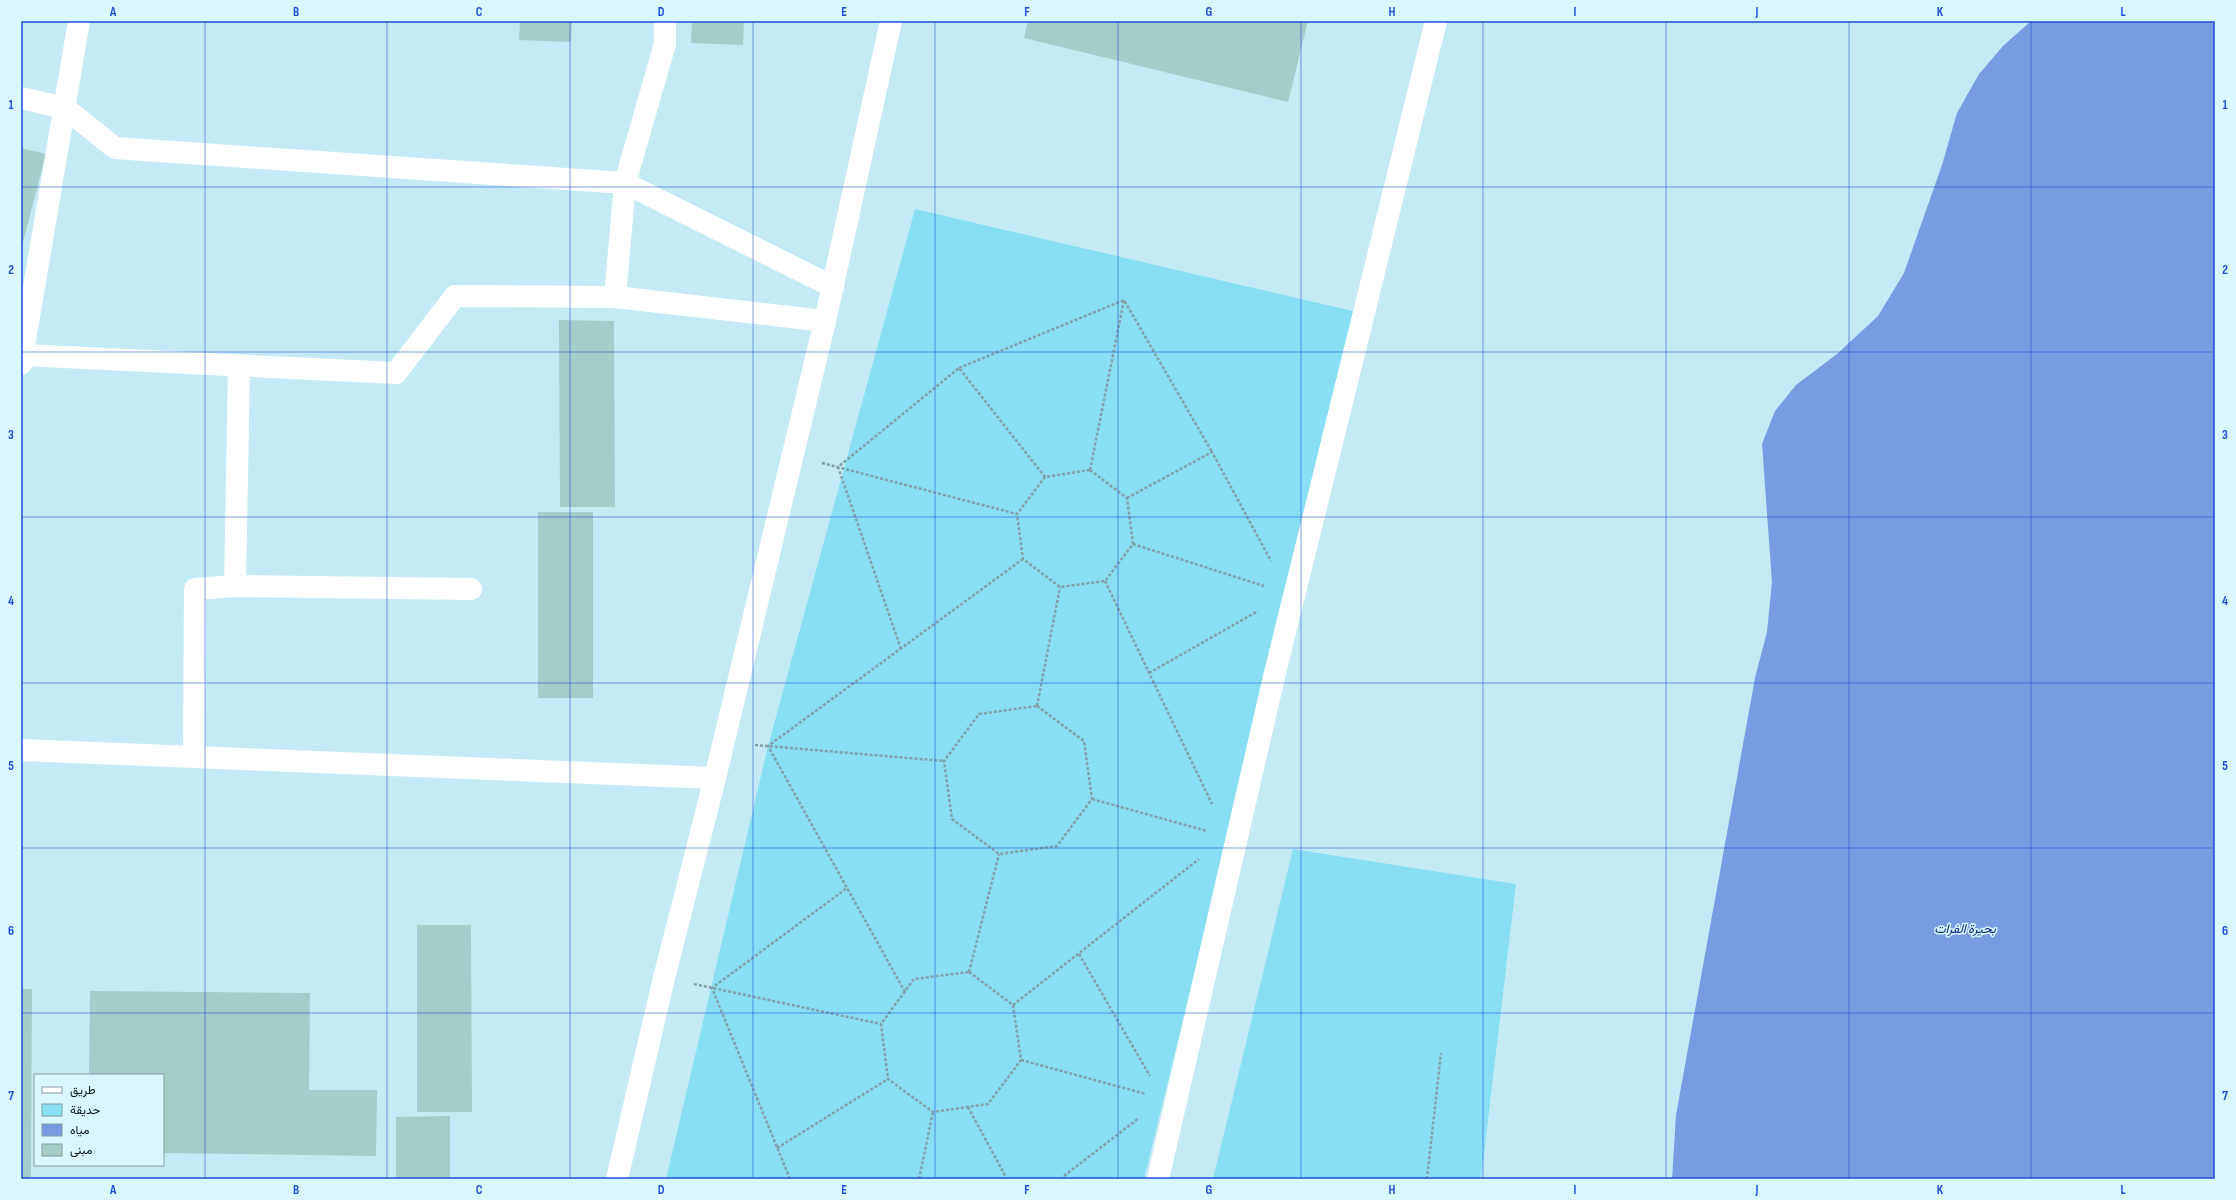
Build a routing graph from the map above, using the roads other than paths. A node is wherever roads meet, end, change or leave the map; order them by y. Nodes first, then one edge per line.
1 (79, 21) edge
2 (665, 21) edge
3 (891, 21) edge
4 (1436, 21) edge
5 (21, 98) edge
6 (64, 108) junction
7 (625, 183) junction
8 (833, 287) junction
9 (615, 296) junction
10 (825, 321) junction
11 (22, 360) edge
12 (239, 366) junction
13 (235, 586) junction
14 (471, 589) dead end
15 (21, 750) edge
16 (194, 757) junction
17 (715, 778) junction
18 (617, 1179) edge
19 (1158, 1179) edge

1 - 6 street
2 - 7 street
3 - 8 street
4 - 19 street
5 - 6 street
6 - 7 street
6 - 11 street
7 - 8 street
7 - 9 street
8 - 10 street
9 - 10 street
9 - 12 street
10 - 17 street
11 - 12 street
12 - 13 street
13 - 14 street
13 - 16 street
15 - 16 street
16 - 17 street
17 - 18 street

